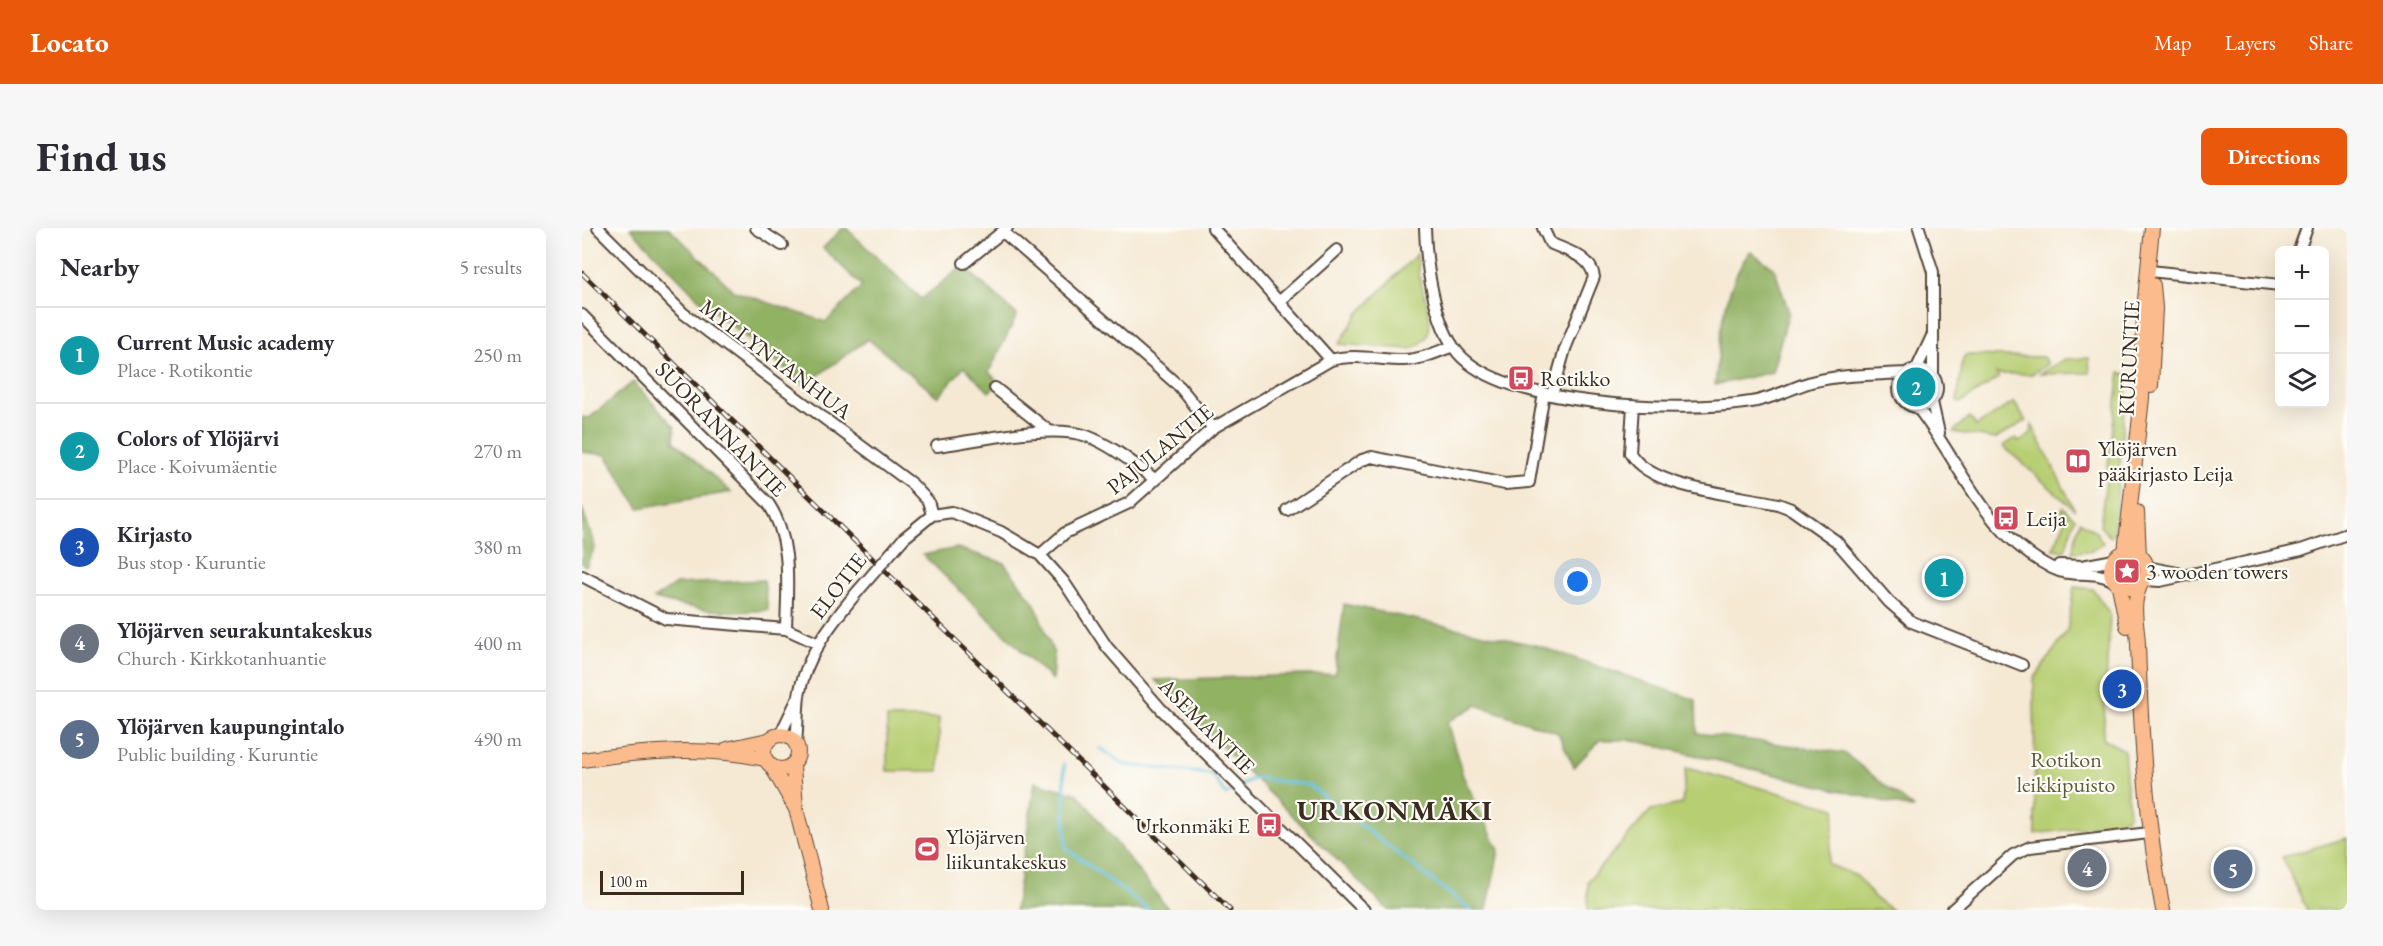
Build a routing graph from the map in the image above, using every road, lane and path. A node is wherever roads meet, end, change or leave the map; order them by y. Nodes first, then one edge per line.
1 (598, 228) edge
2 (756, 228) edge
3 (1213, 228) edge
4 (1425, 228) edge
5 (1543, 228) edge
6 (1920, 228) edge
7 (2152, 228) edge
8 (2307, 228) edge
9 (1005, 230) edge
10 (782, 245) dead end
11 (2300, 246) edge
12 (1337, 250) dead end
13 (964, 263) dead end
14 (2150, 271) junction
15 (2275, 284) edge
16 (1279, 302) junction
17 (582, 315) edge
18 (1933, 333) junction
19 (1453, 346) junction
20 (1331, 360) junction
21 (1917, 368) junction
22 (1905, 373) junction
23 (1870, 375) junction
24 (1933, 375) junction
25 (995, 388) dead end
26 (1899, 388) junction
27 (1548, 394) junction
28 (1932, 402) junction
29 (1634, 405) junction
30 (1917, 407) junction
31 (1213, 428) junction
32 (1049, 431) junction
33 (1940, 436) junction
34 (937, 446) dead end
35 (1156, 480) junction
36 (1287, 510) dead end
37 (932, 515) junction
38 (2347, 534) edge
39 (1040, 555) junction
40 (2041, 561) junction
41 (2135, 567) junction
42 (582, 576) edge
43 (2117, 584) junction
44 (786, 629) junction
45 (819, 644) junction
46 (2022, 665) dead end
47 (2138, 681) junction
48 (799, 697) junction
49 (774, 738) junction
50 (796, 742) junction
51 (720, 751) junction
52 (582, 760) edge
53 (769, 763) junction
54 (793, 766) junction
55 (796, 809) junction
56 (2149, 833) junction
57 (822, 910) edge
58 (1364, 910) edge
59 (1953, 910) edge
60 (2163, 910) edge

1 - 37 street, MYLLYNTANHUA
2 - 10 street
3 - 16 street
4 - 19 street
5 - 27 street
6 - 18 street
7 - 14 main road, KURUNTIE
8 - 11 street
9 - 13 street
9 - 31 street
12 - 16 street
14 - 15 street
14 - 41 main road, KURUNTIE
16 - 20 street
17 - 44 street, SUORANNANTIE
18 - 21 street
18 - 24 street
19 - 20 street, PAJULANTIE
19 - 27 street
20 - 31 street, PAJULANTIE
21 - 22 street
21 - 24 street
22 - 23 street
22 - 26 street
23 - 26 street
23 - 29 street
24 - 28 street
25 - 32 street
26 - 30 street
27 - 29 street
27 - 36 street
28 - 30 street
28 - 33 street
29 - 46 street
30 - 33 street
31 - 35 street, PAJULANTIE
32 - 34 street
32 - 35 street
33 - 40 street
35 - 39 street, PAJULANTIE
37 - 39 street
37 - 45 street, ELOTIE, bridge
38 - 41 street
39 - 58 street, ASEMANTIE
40 - 41 street
40 - 43 street
41 - 43 main road
41 - 43 main road, KURUNTIE
41 - 47 main road, KURUNTIE
42 - 44 street
43 - 47 main road, KURUNTIE
44 - 45 street
45 - 48 street, ELOTIE
47 - 56 main road, KURUNTIE
48 - 49 street, ELOTIE
48 - 50 street, ELOTIE
49 - 50 main road
49 - 51 main road
49 - 53 main road
50 - 54 main road
51 - 52 main road
51 - 53 main road
53 - 54 main road
53 - 55 main road
54 - 55 main road
55 - 57 main road
56 - 59 street
56 - 60 main road, KURUNTIE

